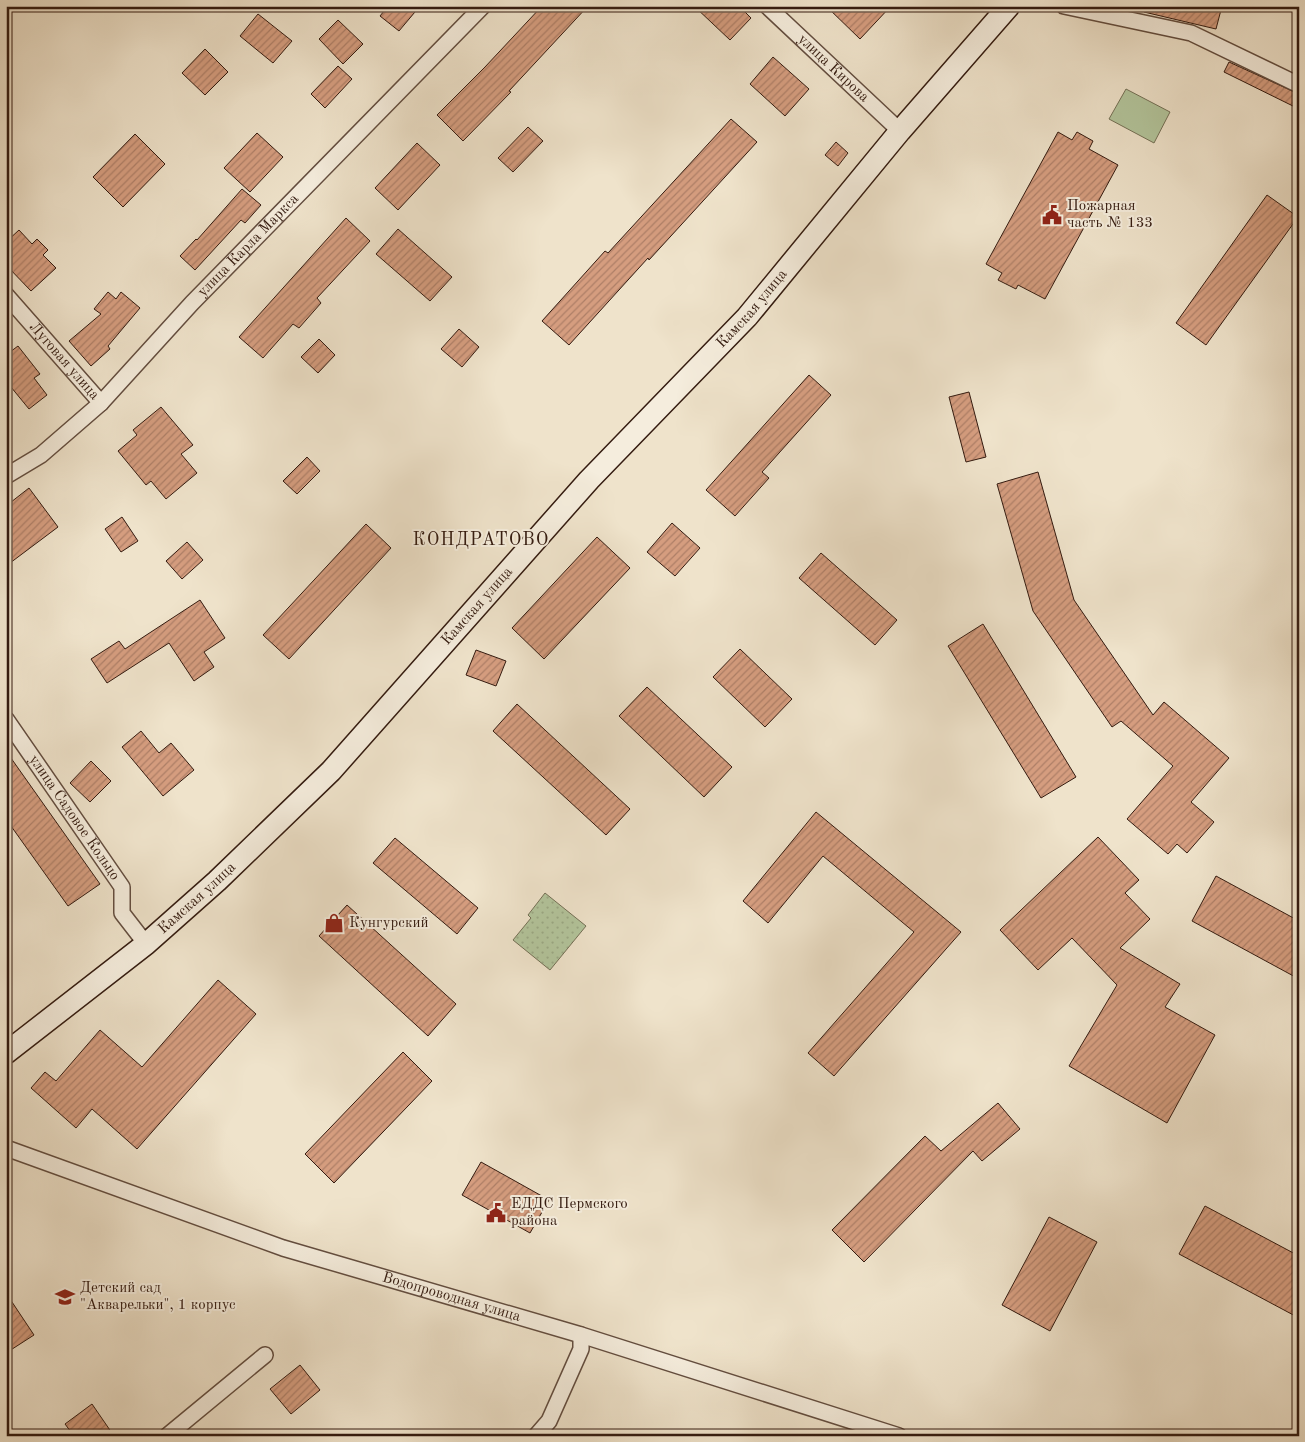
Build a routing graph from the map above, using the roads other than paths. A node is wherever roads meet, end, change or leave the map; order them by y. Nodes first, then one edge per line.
1 (483, 6) edge
2 (767, 6) edge
3 (1010, 6) edge
4 (1064, 6) edge
5 (1299, 85) edge
6 (900, 131) junction
7 (6, 295) edge
8 (101, 403) junction
9 (6, 476) edge
10 (6, 719) edge
11 (146, 944) junction
12 (6, 1053) edge
13 (6, 1148) edge
14 (581, 1335) junction
15 (265, 1355) dead end
16 (167, 1436) edge
17 (536, 1436) edge
18 (899, 1436) edge

1 - 8 street, улица Карла Маркса
2 - 6 street, улица Кирова
3 - 6 street, Камская улица
4 - 5 street
6 - 11 street, Камская улица
7 - 8 street, Луговая улица
8 - 9 street, улица Карла Маркса
10 - 11 street, улица Садовое Кольцо
11 - 12 street, Камская улица
13 - 14 street, Водопроводная улица
14 - 17 street
14 - 18 street, Водопроводная улица
15 - 16 street

